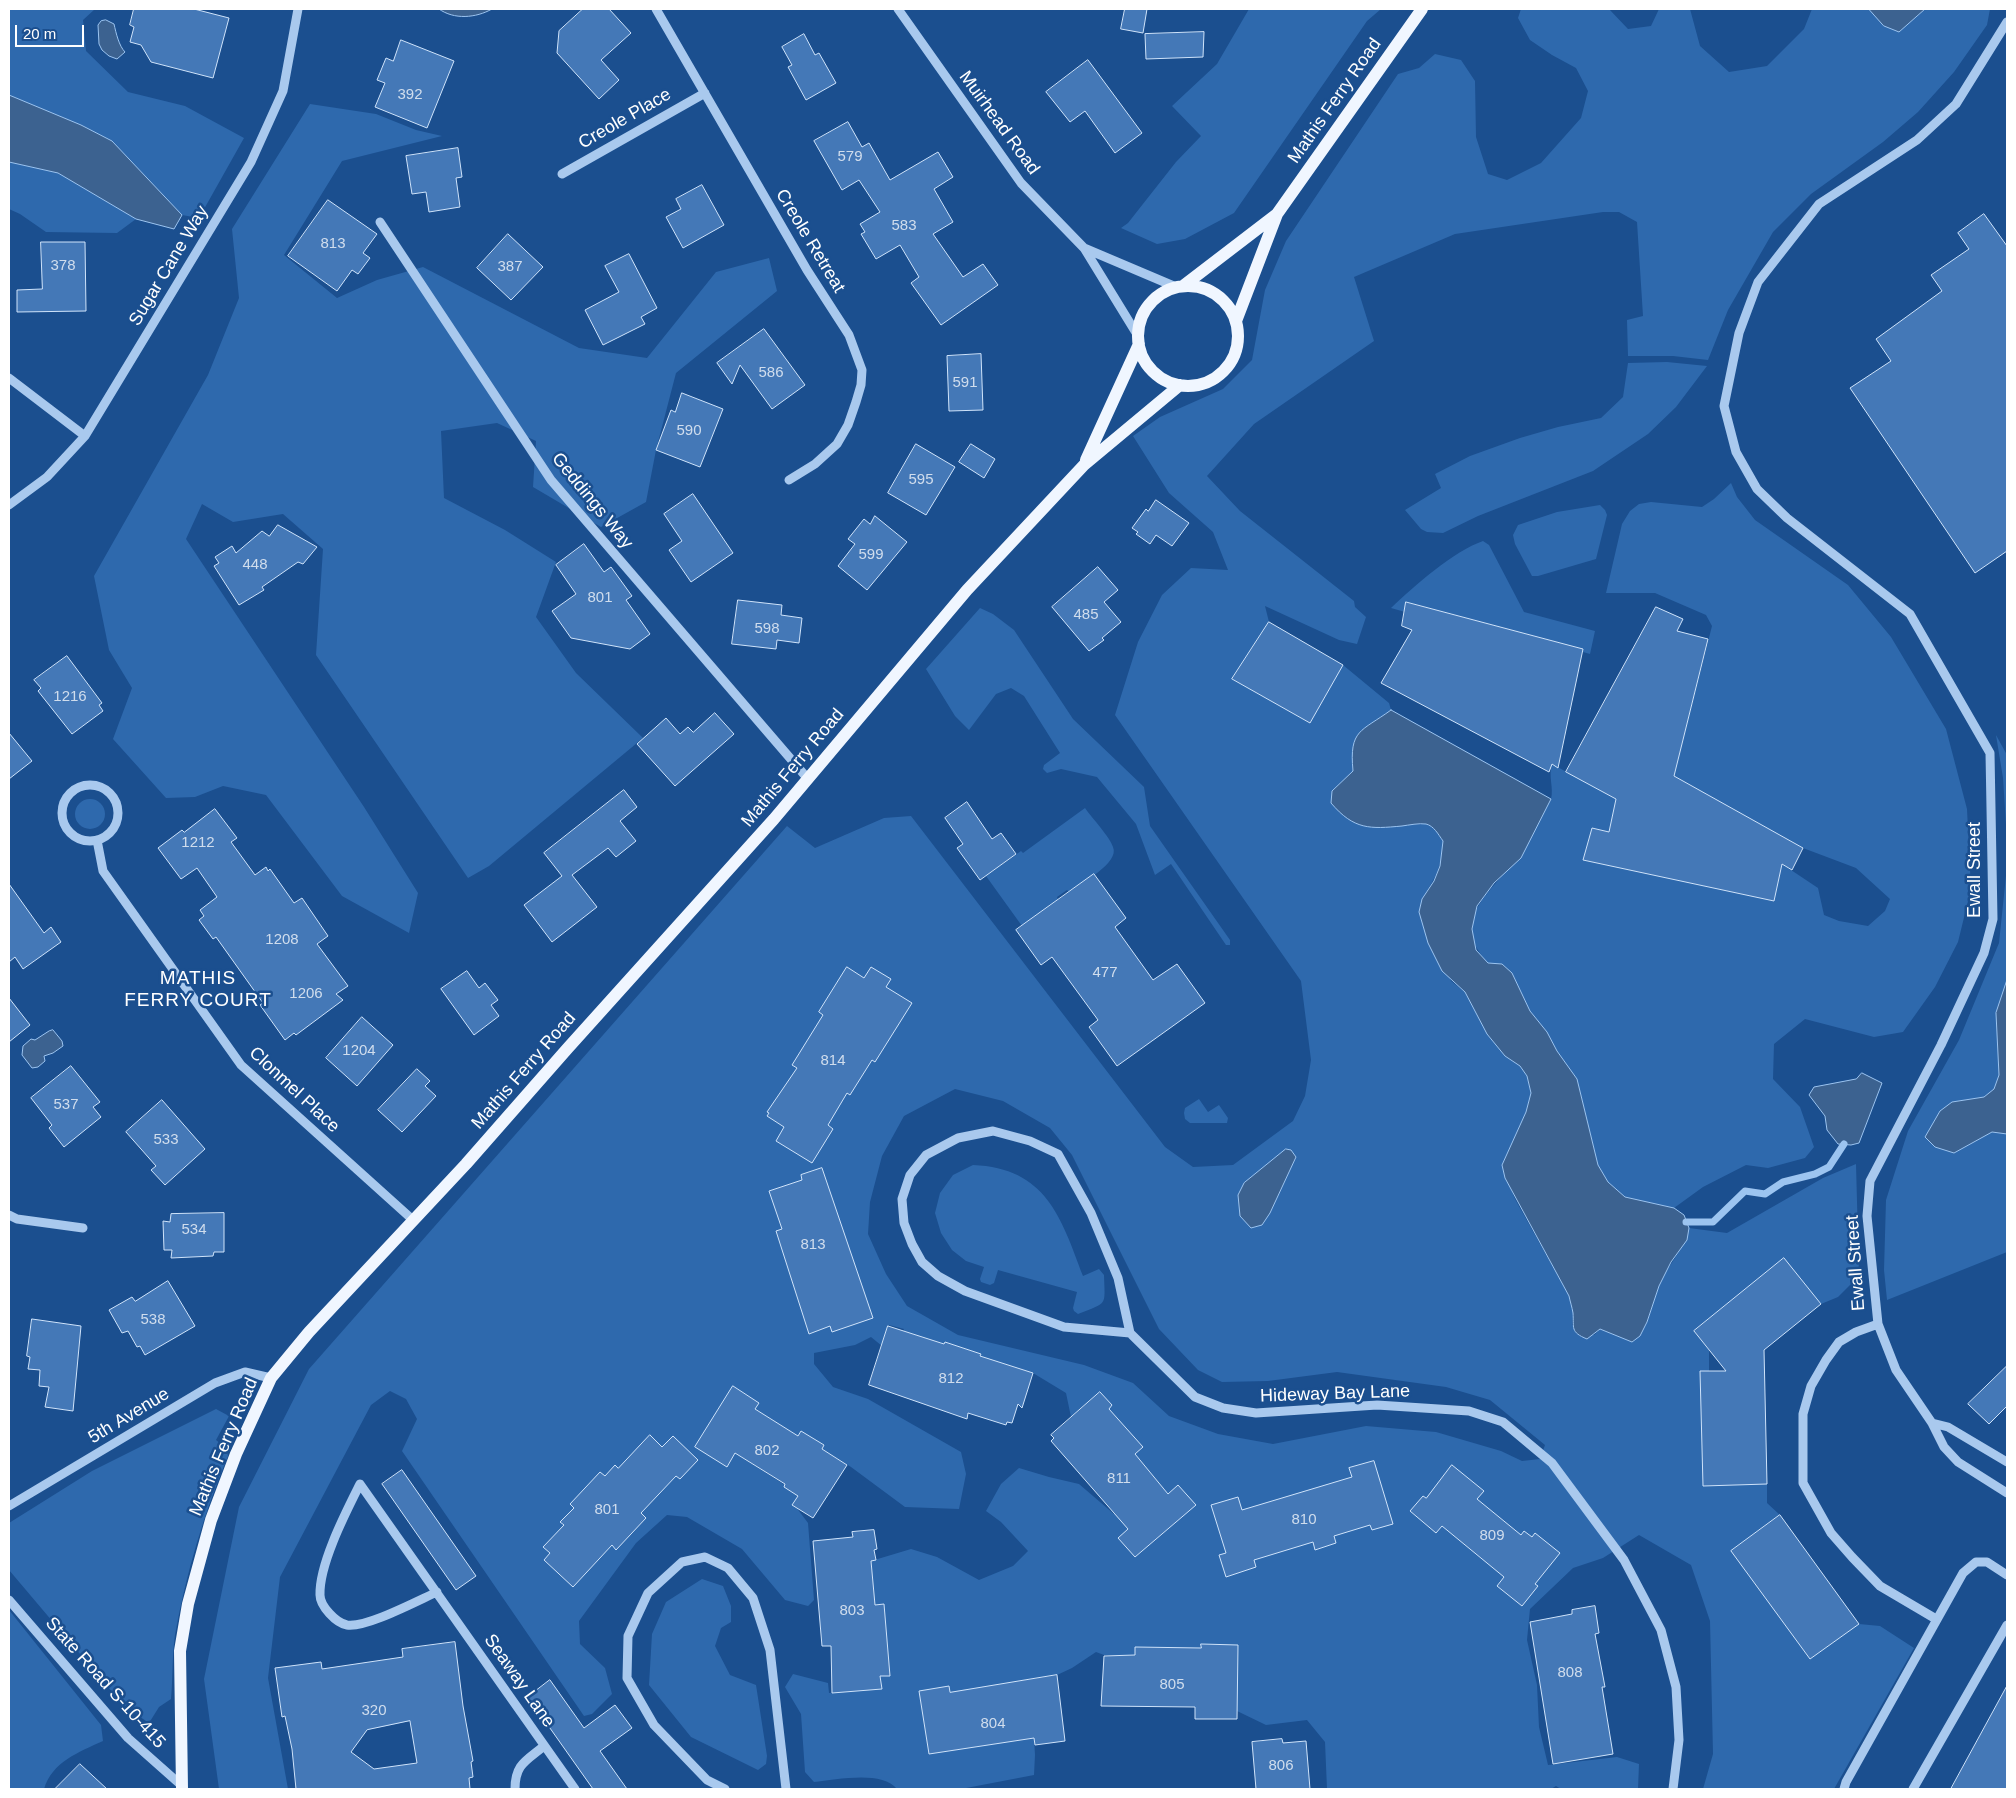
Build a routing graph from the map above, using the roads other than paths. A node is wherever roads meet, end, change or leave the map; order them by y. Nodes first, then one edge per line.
1 (298, 9) edge
2 (656, 9) edge
3 (898, 9) edge
4 (1422, 9) edge
5 (2007, 22) edge
6 (705, 93) junction
7 (562, 174) dead end
8 (1277, 214) junction
9 (380, 222) dead end
10 (1084, 248) junction
11 (1180, 287) junction
12 (1236, 321) junction
13 (1139, 340) junction
14 (9, 378) edge
15 (1180, 385) junction
16 (85, 436) junction
17 (1084, 465) junction
18 (788, 480) dead end
19 (9, 505) edge
20 (808, 779) junction
21 (97, 840) junction
22 (9, 1215) edge
23 (413, 1220) junction
24 (84, 1228) dead end
25 (1878, 1324) junction
26 (1130, 1333) junction
27 (271, 1378) junction
28 (1932, 1423) junction
29 (2007, 1462) edge
30 (2007, 1493) edge
31 (9, 1506) edge
32 (2007, 1575) edge
33 (437, 1592) junction
34 (9, 1600) edge
35 (1936, 1619) junction
36 (2007, 1625) edge
37 (544, 1746) junction
38 (182, 1787) edge
39 (516, 1789) edge
40 (575, 1789) edge
41 (725, 1789) edge
42 (786, 1789) edge
43 (1673, 1789) edge
44 (1844, 1789) edge
45 (1913, 1789) edge

1 - 16 street, Sugar Cane Way
2 - 6 street, Creole Retreat
3 - 10 street, Muirhead Road
4 - 8 main road, Mathis Ferry Road
5 - 25 street, Ewall Street
6 - 7 street, Creole Place
6 - 18 street, Creole Retreat
8 - 11 main road, Mathis Ferry Road
8 - 12 main road, Mathis Ferry Road
9 - 20 street, Geddings Way
10 - 11 street, Muirhead Road
10 - 13 street, Muirhead Road
11 - 12 main road
11 - 13 main road
12 - 15 main road
13 - 15 main road
13 - 17 main road, Mathis Ferry Road
14 - 16 street
15 - 17 main road, Mathis Ferry Road
16 - 19 street, Sugar Cane Way
17 - 20 main road, Mathis Ferry Road
20 - 23 main road, Mathis Ferry Road
21 - 21 street
21 - 23 street, Clonmel Place
22 - 24 street
23 - 27 main road, Mathis Ferry Road
25 - 28 street, Ewall Street
25 - 35 street
26 - 26 street
26 - 43 street, Hideway Bay Lane
27 - 31 street, 5th Avenue
27 - 38 main road, Mathis Ferry Road
28 - 29 street
28 - 30 street, Ewall Street
32 - 35 street
33 - 33 street, Seaway Lane
33 - 37 street, Seaway Lane
34 - 38 street, State Road S-10-415
35 - 44 street
36 - 45 street
37 - 39 street
37 - 40 street, Seaway Lane
41 - 42 street

